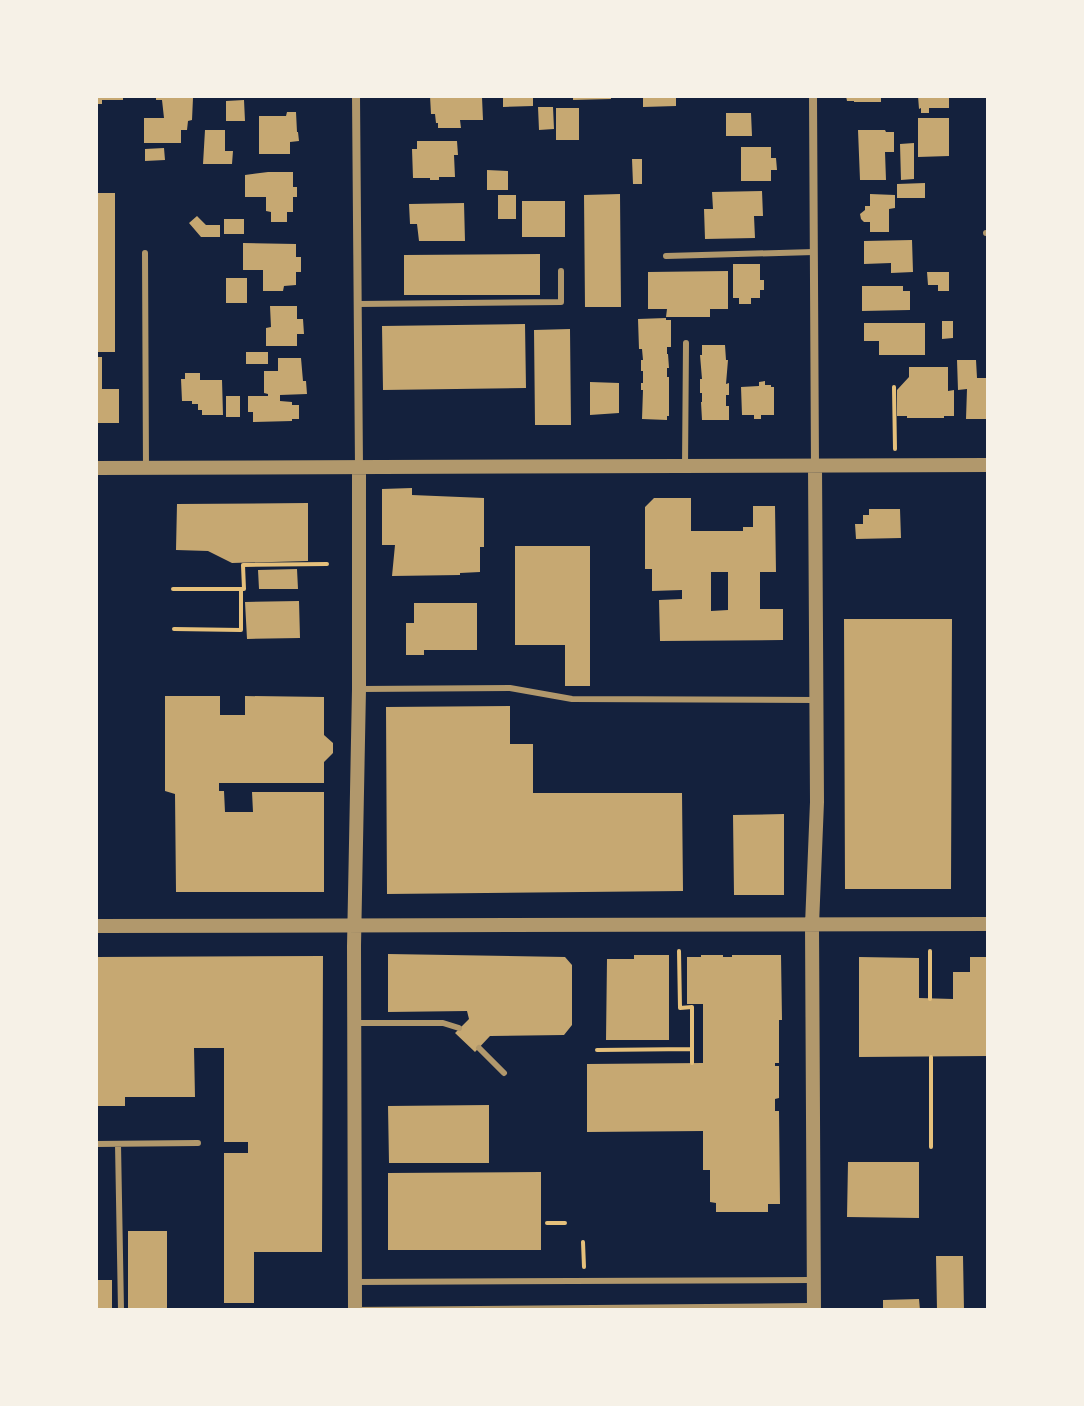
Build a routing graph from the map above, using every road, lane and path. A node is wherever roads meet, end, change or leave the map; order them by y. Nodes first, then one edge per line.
1 (356, 96) edge
2 (813, 96) edge
3 (814, 252) junction
4 (145, 253) dead end
5 (666, 256) dead end
6 (561, 271) dead end
7 (358, 304) junction
8 (686, 343) dead end
9 (894, 387) dead end
10 (988, 465) edge
11 (685, 466) junction
12 (815, 466) junction
13 (895, 466) junction
14 (359, 467) junction
15 (96, 468) edge
16 (146, 468) junction
17 (327, 564) dead end
18 (173, 589) dead end
19 (241, 590) junction
20 (174, 629) dead end
21 (359, 689) junction
22 (816, 700) junction
23 (988, 924) edge
24 (354, 925) junction
25 (812, 925) junction
26 (96, 926) edge
27 (679, 951) dead end
28 (930, 951) dead end
29 (930, 999) dead end
30 (354, 1023) junction
31 (459, 1028) dead end
32 (479, 1048) dead end
33 (692, 1049) junction
34 (597, 1050) dead end
35 (931, 1057) dead end
36 (692, 1063) dead end
37 (504, 1073) dead end
38 (198, 1143) dead end
39 (96, 1144) edge
40 (118, 1144) junction
41 (931, 1147) dead end
42 (547, 1223) dead end
43 (565, 1223) dead end
44 (583, 1242) dead end
45 (584, 1272) dead end
46 (814, 1280) junction
47 (355, 1282) junction
48 (814, 1308) edge
49 (718, 1309) edge
50 (121, 1310) edge
51 (355, 1310) edge
52 (456, 1310) edge

1 - 7 street
2 - 3 street
3 - 5 lane
3 - 12 street
4 - 16 lane
6 - 7 lane
7 - 14 street
8 - 11 lane
9 - 13 path
10 - 13 street
11 - 12 street
11 - 14 street
12 - 13 street
12 - 22 street
14 - 16 street
14 - 21 street
15 - 16 street
17 - 19 path
18 - 19 path
19 - 20 path
21 - 22 lane
21 - 24 street
22 - 25 street
23 - 25 street
24 - 25 street
24 - 26 street
24 - 30 street
25 - 46 street
27 - 33 path
28 - 29 path
30 - 31 lane
30 - 47 street
32 - 37 lane
33 - 34 path
33 - 36 path
35 - 41 path
38 - 40 lane
39 - 40 lane
40 - 50 lane
42 - 43 path
44 - 45 path
46 - 47 lane
46 - 48 street
47 - 51 street
48 - 49 lane
49 - 52 lane
51 - 52 lane

